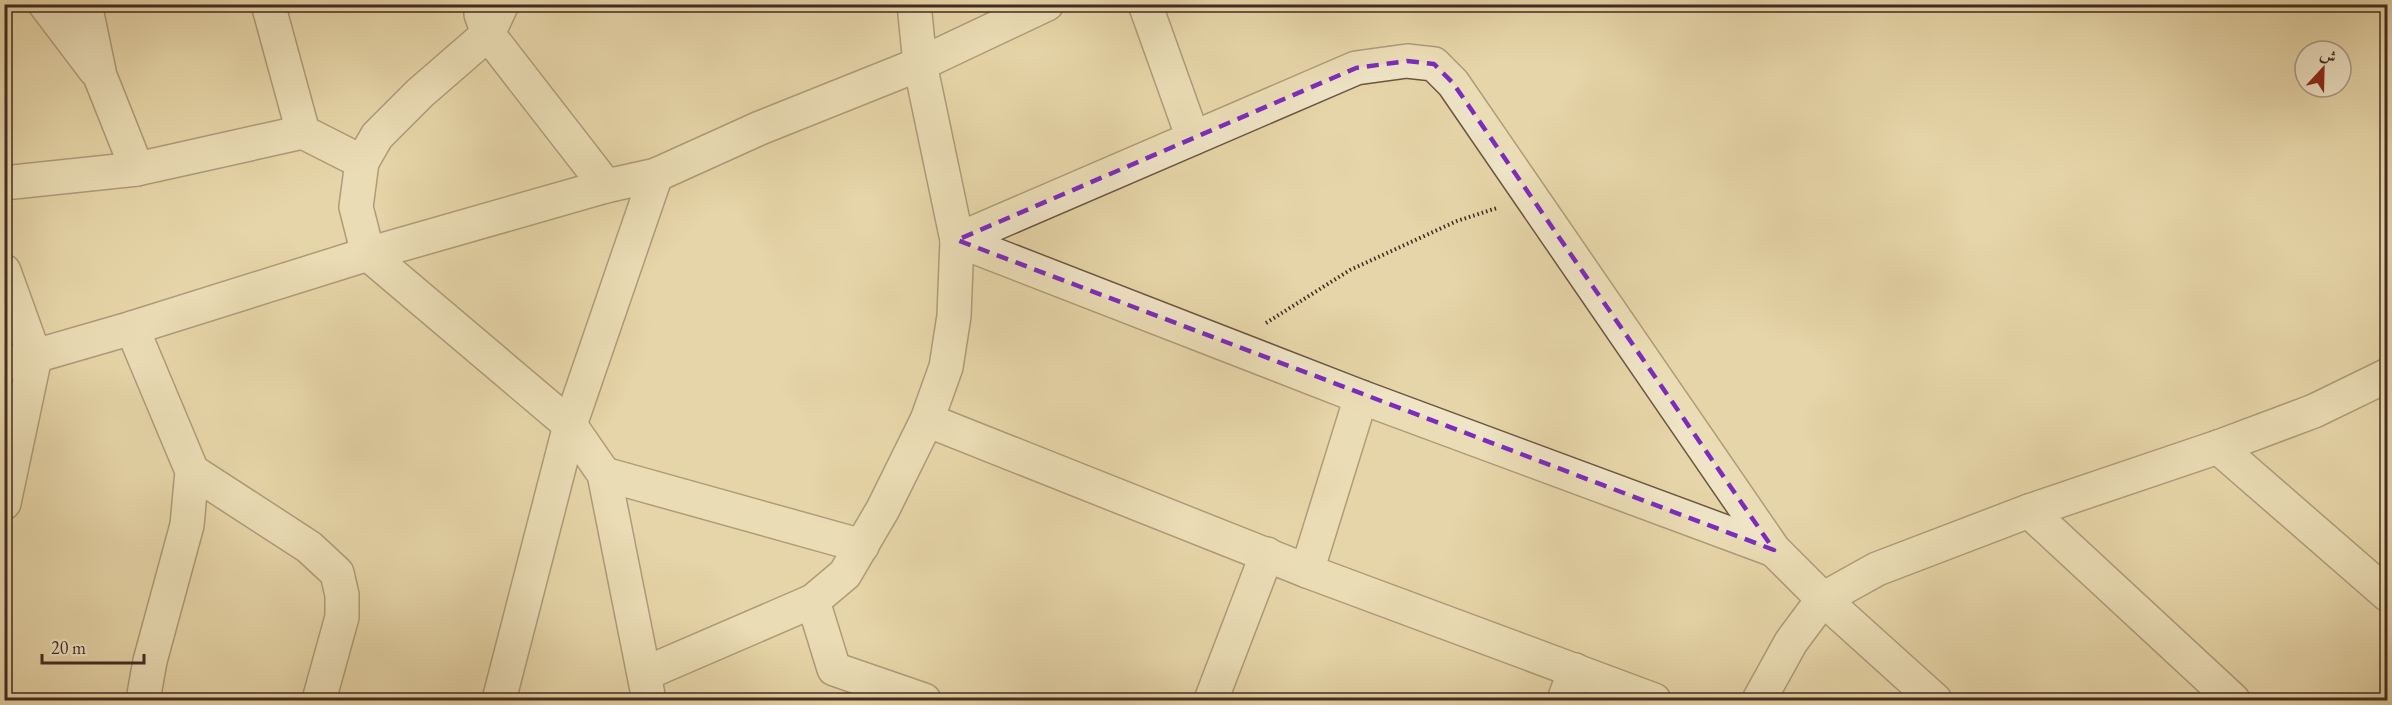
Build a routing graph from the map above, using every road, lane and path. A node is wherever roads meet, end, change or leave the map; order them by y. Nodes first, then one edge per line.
1 (45, 4) edge
2 (86, 4) edge
3 (268, 4) edge
4 (502, 4) edge
5 (914, 4) edge
6 (1047, 4) edge
7 (1145, 4) edge
8 (483, 19) edge
9 (920, 64) junction
10 (100, 76) junction
11 (303, 132) junction
12 (1193, 138) junction
13 (362, 162) junction
14 (137, 169) junction
15 (656, 175) junction
16 (4, 183) edge
17 (606, 186) junction
18 (1531, 196) junction
19 (957, 240) junction
20 (368, 254) junction
21 (4, 272) edge
22 (132, 328) junction
23 (1230, 345) junction
24 (20, 361) edge
25 (2388, 375) edge
26 (1361, 397) junction
27 (927, 420) junction
28 (570, 425) junction
29 (2218, 447) junction
30 (192, 471) junction
31 (604, 474) junction
32 (4, 503) edge
33 (2029, 510) junction
34 (862, 546) junction
35 (1774, 550) junction
36 (1267, 554) junction
37 (1307, 571) junction
38 (2388, 595) edge
39 (1823, 599) junction
40 (813, 601) junction
41 (834, 669) junction
42 (1575, 670) junction
43 (647, 687) edge
44 (143, 700) edge
45 (319, 700) edge
46 (500, 700) edge
47 (843, 700) edge
48 (924, 700) edge
49 (1211, 700) edge
50 (1564, 700) edge
51 (1654, 700) edge
52 (1759, 700) edge
53 (1935, 700) edge
54 (2233, 700) edge

1 - 10 street
2 - 10 street
3 - 11 street
4 - 8 street
5 - 9 street
6 - 9 street
7 - 12 street
8 - 13 street
8 - 17 street
9 - 15 street
9 - 19 street
10 - 14 street
11 - 13 street
11 - 14 street
12 - 18 street
12 - 19 street
13 - 20 street
14 - 16 street
15 - 17 street
15 - 28 street
17 - 20 street
18 - 23 path
18 - 35 street
19 - 23 street
19 - 27 street
20 - 22 street
20 - 28 street
21 - 24 street
22 - 24 street
22 - 30 street
23 - 26 street
24 - 32 street
25 - 29 street
26 - 35 street
26 - 37 street
27 - 34 street
27 - 36 street
28 - 31 street
28 - 46 street
29 - 33 street
29 - 38 street
30 - 44 street
30 - 45 street
31 - 34 street
31 - 43 street
33 - 39 street
33 - 54 street
34 - 40 street
35 - 39 street
36 - 37 street
36 - 49 street
37 - 42 street
39 - 52 street
39 - 53 street
40 - 41 street
40 - 43 street
41 - 47 street
41 - 48 street
42 - 50 street
42 - 51 street

